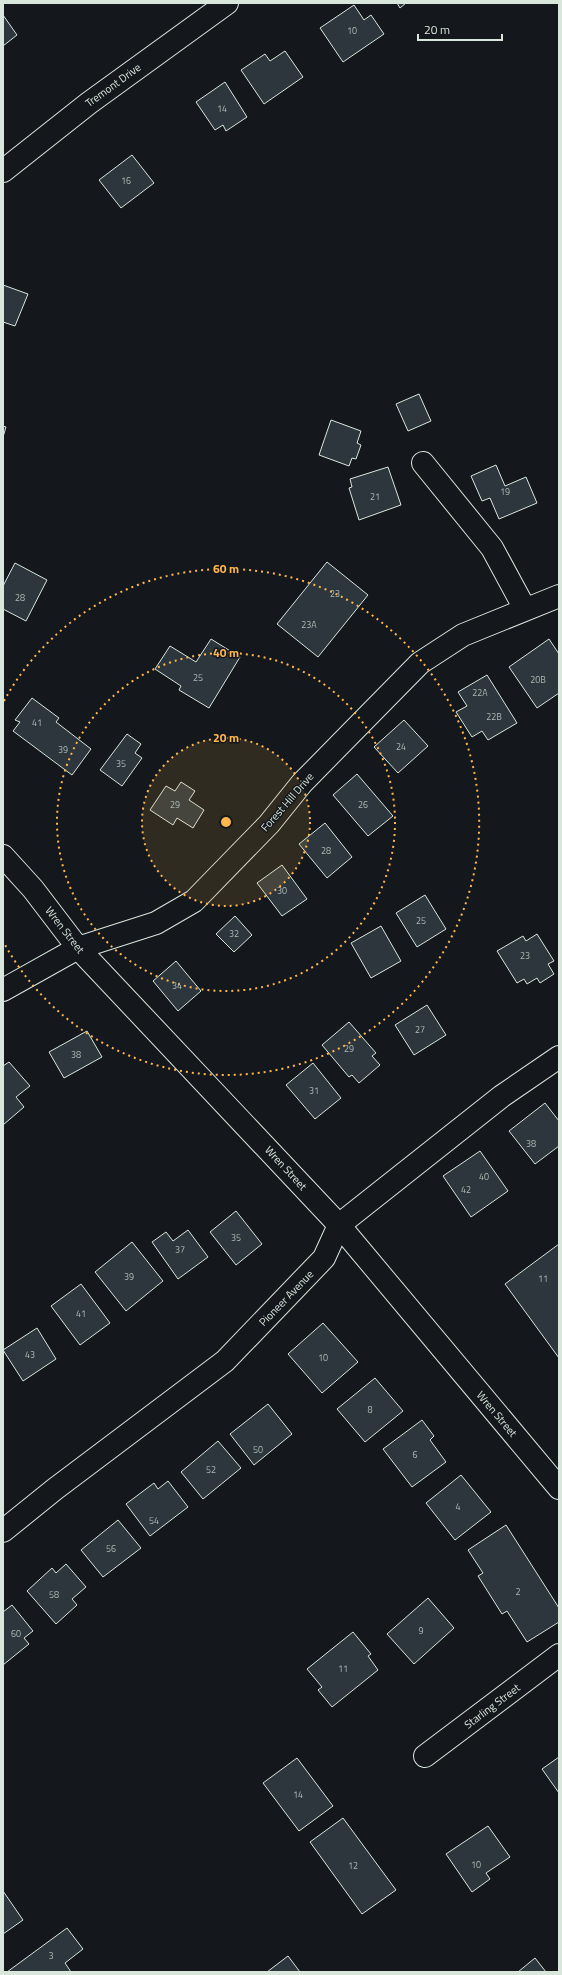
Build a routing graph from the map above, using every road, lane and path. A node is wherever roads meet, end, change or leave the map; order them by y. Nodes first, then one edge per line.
1 (227, 3) edge
2 (3, 171) edge
3 (423, 463) dead end
4 (559, 596) edge
5 (525, 609) junction
6 (3, 856) edge
7 (78, 948) junction
8 (3, 990) edge
9 (559, 1057) edge
10 (339, 1225) junction
11 (559, 1488) edge
12 (3, 1531) edge
13 (559, 1655) edge
14 (425, 1756) dead end

1 - 2 street, Tremont Drive
3 - 5 street
4 - 5 street, Forest Hill Drive
5 - 7 street, Forest Hill Drive
6 - 7 street, Wren Street
7 - 8 street, Forest Hill Drive
7 - 10 street, Wren Street
9 - 10 street, Pioneer Avenue
10 - 11 street, Wren Street
10 - 12 street, Pioneer Avenue
13 - 14 street, Starling Street

